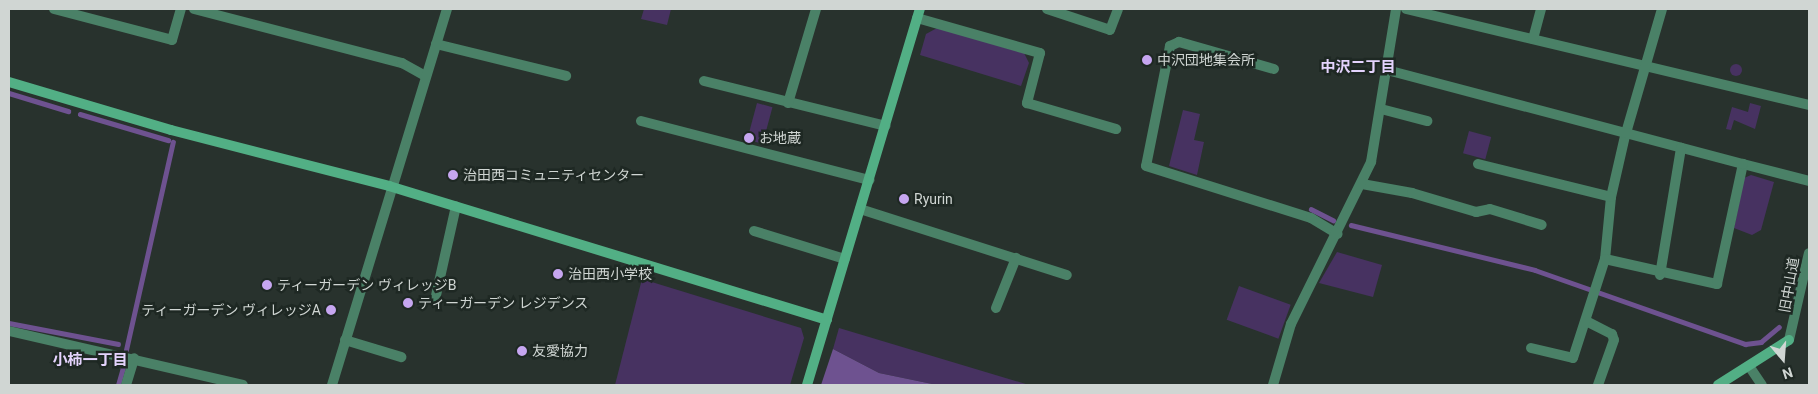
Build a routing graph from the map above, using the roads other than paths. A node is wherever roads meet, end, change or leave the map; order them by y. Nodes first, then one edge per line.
1 (54, 9) edge
2 (181, 9) edge
3 (194, 9) edge
4 (447, 9) edge
5 (816, 9) edge
6 (1047, 9) edge
7 (1118, 9) edge
8 (1396, 9) edge
9 (1406, 9) edge
10 (1541, 9) edge
11 (1662, 9) edge
12 (918, 13) edge
13 (1532, 39) junction
14 (436, 44) junction
15 (1648, 64) junction
16 (1274, 69) dead end
17 (1387, 70) junction
18 (426, 76) junction
19 (566, 76) dead end
20 (704, 81) dead end
21 (9, 82) edge
22 (788, 103) junction
23 (1809, 105) edge
24 (1381, 109) junction
25 (641, 120) dead end
26 (1427, 121) dead end
27 (886, 126) junction
28 (1116, 129) dead end
29 (1625, 136) junction
30 (1681, 148) junction
31 (1478, 164) dead end
32 (1743, 164) junction
33 (869, 180) junction
34 (1809, 181) edge
35 (1362, 184) junction
36 (389, 186) junction
37 (1612, 197) junction
38 (456, 206) junction
39 (860, 209) junction
40 (1542, 225) dead end
41 (754, 231) dead end
42 (1338, 234) junction
43 (1809, 253) edge
44 (1016, 258) junction
45 (845, 259) junction
46 (1605, 259) junction
47 (1067, 275) dead end
48 (1660, 275) junction
49 (435, 300) dead end
50 (996, 308) dead end
51 (827, 320) junction
52 (1586, 321) junction
53 (9, 331) edge
54 (345, 340) junction
55 (1531, 348) dead end
56 (401, 357) dead end
57 (134, 358) junction
58 (1749, 366) junction
59 (208, 381) edge
60 (126, 385) edge
61 (243, 385) edge
62 (332, 385) edge
63 (807, 385) edge
64 (1272, 385) edge
65 (1598, 385) edge
66 (1718, 385) edge
67 (1762, 385) edge

1 - 2 street
3 - 18 street
4 - 14 street
5 - 22 street
6 - 7 street
8 - 17 street
9 - 13 street
10 - 13 street
11 - 15 street
12 - 27 street
12 - 28 street
13 - 15 street
14 - 18 street
14 - 19 street
15 - 23 street
15 - 29 street
16 - 42 street
17 - 24 street
17 - 29 street
18 - 36 street
20 - 22 street
21 - 36 street
22 - 27 street
24 - 26 street
24 - 35 street
25 - 33 street
27 - 33 street
29 - 30 street
29 - 37 street
30 - 32 street
30 - 48 street
31 - 37 street
32 - 34 street
32 - 48 street
33 - 39 street
35 - 40 street
35 - 42 street
36 - 38 street
36 - 54 street
37 - 46 street
38 - 49 street
38 - 51 street
39 - 44 street
39 - 45 street
41 - 45 street
42 - 64 street
43 - 58 street, 旧中山道
44 - 47 street
44 - 50 street
45 - 51 street
46 - 48 street
46 - 52 street
51 - 63 street
52 - 55 street
52 - 65 street
53 - 57 street
54 - 56 street
54 - 62 street
57 - 59 street
57 - 60 street
58 - 66 street, 旧中山道
58 - 67 street
59 - 61 street

